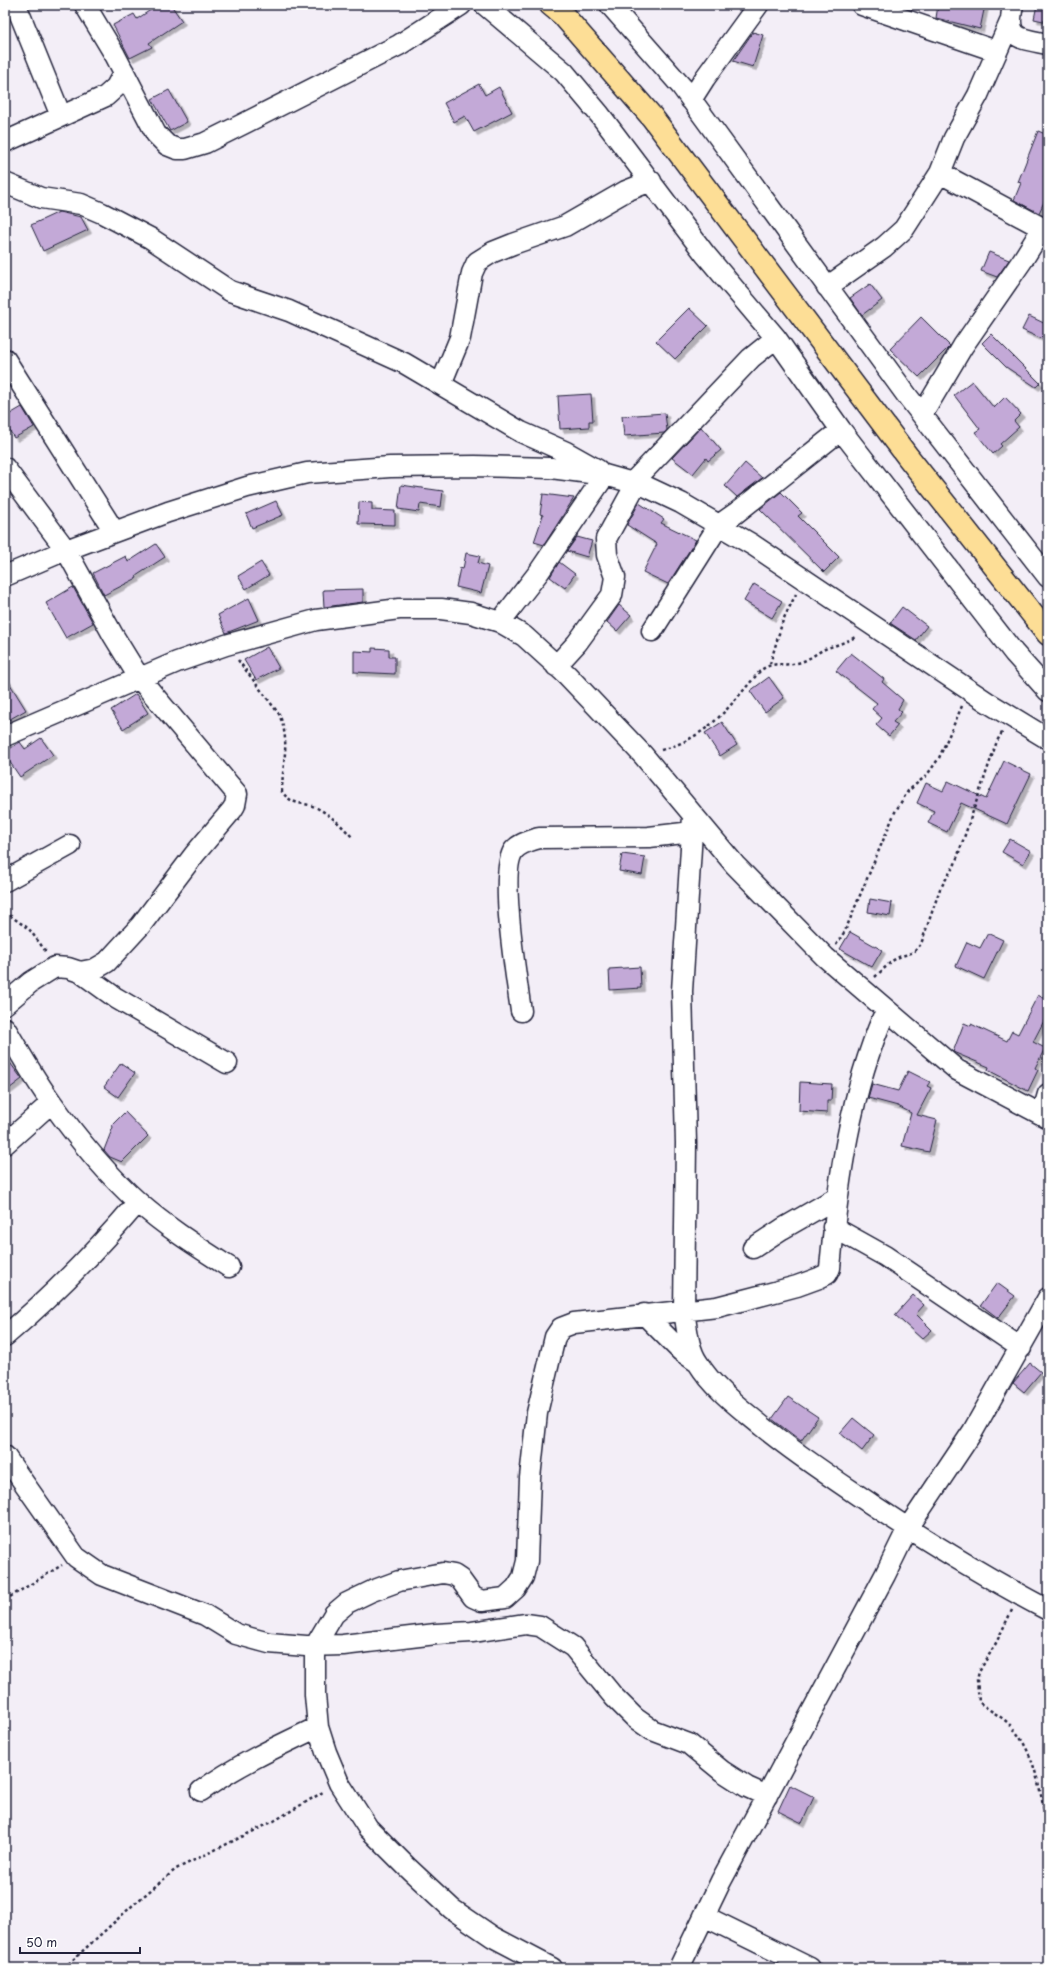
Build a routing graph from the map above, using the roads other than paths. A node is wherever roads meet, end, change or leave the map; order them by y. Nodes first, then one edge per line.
1 (16, 5) edge
2 (85, 5) edge
3 (461, 5) edge
4 (485, 5) edge
5 (551, 5) edge
6 (610, 5) edge
7 (758, 5) edge
8 (862, 5) edge
9 (1011, 14) edge
10 (1048, 44) edge
11 (996, 50) junction
12 (124, 72) junction
13 (106, 96) junction
14 (691, 100) junction
15 (141, 106) junction
16 (61, 116) junction
17 (5, 142) edge
18 (940, 173) junction
19 (651, 181) junction
20 (5, 183) edge
21 (1045, 230) edge
22 (827, 287) junction
23 (776, 338) junction
24 (5, 359) edge
25 (441, 384) junction
26 (922, 415) junction
27 (840, 430) junction
28 (5, 468) edge
29 (607, 475) junction
30 (634, 483) junction
31 (719, 525) junction
32 (114, 531) junction
33 (66, 550) junction
34 (5, 576) edge
35 (1048, 577) edge
36 (500, 622) junction
37 (652, 631) dead end
38 (1048, 634) edge
39 (556, 666) junction
40 (140, 679) junction
41 (1048, 691) edge
42 (5, 736) edge
43 (1048, 739) edge
44 (692, 824) junction
45 (70, 845) dead end
46 (5, 881) edge
47 (80, 972) junction
48 (5, 1004) edge
49 (886, 1010) junction
50 (521, 1011) dead end
51 (5, 1028) edge
52 (227, 1063) dead end
53 (1048, 1094) edge
54 (51, 1103) junction
55 (1045, 1116) edge
56 (5, 1144) edge
57 (836, 1198) junction
58 (138, 1202) junction
59 (833, 1227) junction
60 (753, 1248) dead end
61 (230, 1267) dead end
62 (1048, 1298) edge
63 (684, 1311) junction
64 (644, 1314) junction
65 (5, 1336) edge
66 (1021, 1348) junction
67 (697, 1362) junction
68 (5, 1456) edge
69 (908, 1528) junction
70 (1048, 1610) edge
71 (315, 1646) junction
72 (318, 1727) junction
73 (201, 1791) dead end
74 (768, 1796) junction
75 (704, 1916) junction
76 (552, 1968) edge
77 (679, 1968) edge
78 (810, 1968) edge

1 - 16 street
2 - 12 street
3 - 15 street
4 - 19 street
5 - 38 main road
6 - 14 street
7 - 14 street
8 - 11 street
9 - 10 street
9 - 11 street
11 - 18 street
12 - 13 street
12 - 15 street
13 - 15 street
13 - 16 street
14 - 22 street
16 - 17 street
18 - 21 street
18 - 22 street
19 - 23 street
19 - 25 street
20 - 25 street
21 - 26 street
22 - 26 street
23 - 27 street
23 - 30 street
24 - 32 street
25 - 29 street
26 - 35 street
27 - 31 street
27 - 41 street
28 - 33 street
29 - 30 street
29 - 32 street
29 - 36 street
30 - 31 street
30 - 39 street
31 - 37 street
31 - 43 street
32 - 33 street
33 - 34 street
33 - 40 street
36 - 39 street
36 - 40 street
39 - 44 street
40 - 42 street
40 - 47 street
44 - 49 street
44 - 50 street
44 - 63 street
45 - 46 street
47 - 48 street
47 - 52 street
49 - 55 street
49 - 57 street
51 - 54 street
53 - 55 street
54 - 56 street
54 - 58 street
57 - 59 street
57 - 60 street
58 - 61 street
58 - 65 street
59 - 63 street
59 - 66 street
62 - 66 street
63 - 64 street
63 - 67 street
64 - 67 street
64 - 71 street
66 - 69 street
67 - 69 street
68 - 71 street
69 - 70 street
69 - 74 street
71 - 72 street
71 - 74 street
72 - 73 street
72 - 76 street
74 - 75 street
75 - 77 street
75 - 78 street

